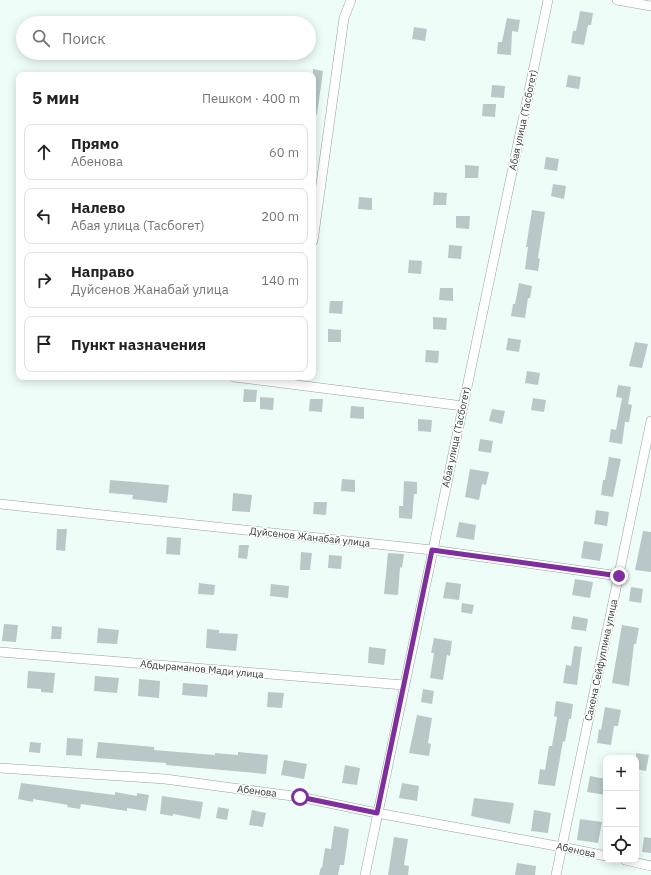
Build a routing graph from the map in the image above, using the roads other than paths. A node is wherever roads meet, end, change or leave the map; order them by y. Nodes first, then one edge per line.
1 (351, 0) edge
2 (548, 0) edge
3 (617, 0) edge
4 (651, 6) edge
5 (316, 219) edge
6 (279, 380) edge
7 (294, 381) edge
8 (462, 406) junction
9 (651, 422) edge
10 (0, 504) edge
11 (432, 550) junction
12 (619, 576) junction
13 (0, 652) edge
14 (404, 685) junction
15 (0, 768) edge
16 (377, 813) junction
17 (562, 847) junction
18 (603, 855) edge
19 (638, 863) edge
20 (651, 866) edge
21 (365, 875) edge
22 (556, 875) edge

1 - 5 street
2 - 8 street, Абая улица (Тасбогет)
3 - 4 street
6 - 7 street
7 - 8 street
8 - 11 street, Абая улица (Тасбогет)
9 - 12 street, Сакена Сейфуллина улица
10 - 11 street, Дуйсенов Жанабай улица
11 - 12 street, Дуйсенов Жанабай улица
11 - 14 street, Абая улица (Тасбогет)
12 - 17 street, Сакена Сейфуллина улица
13 - 14 street, Абдыраманов Мади улица
14 - 16 street, Абая улица (Тасбогет)
15 - 16 street, Абенова
16 - 17 street, Абенова
16 - 21 street, Абая улица (Тасбогет)
17 - 18 street, Абенова
17 - 22 street, Сакена Сейфуллина улица
19 - 20 street

